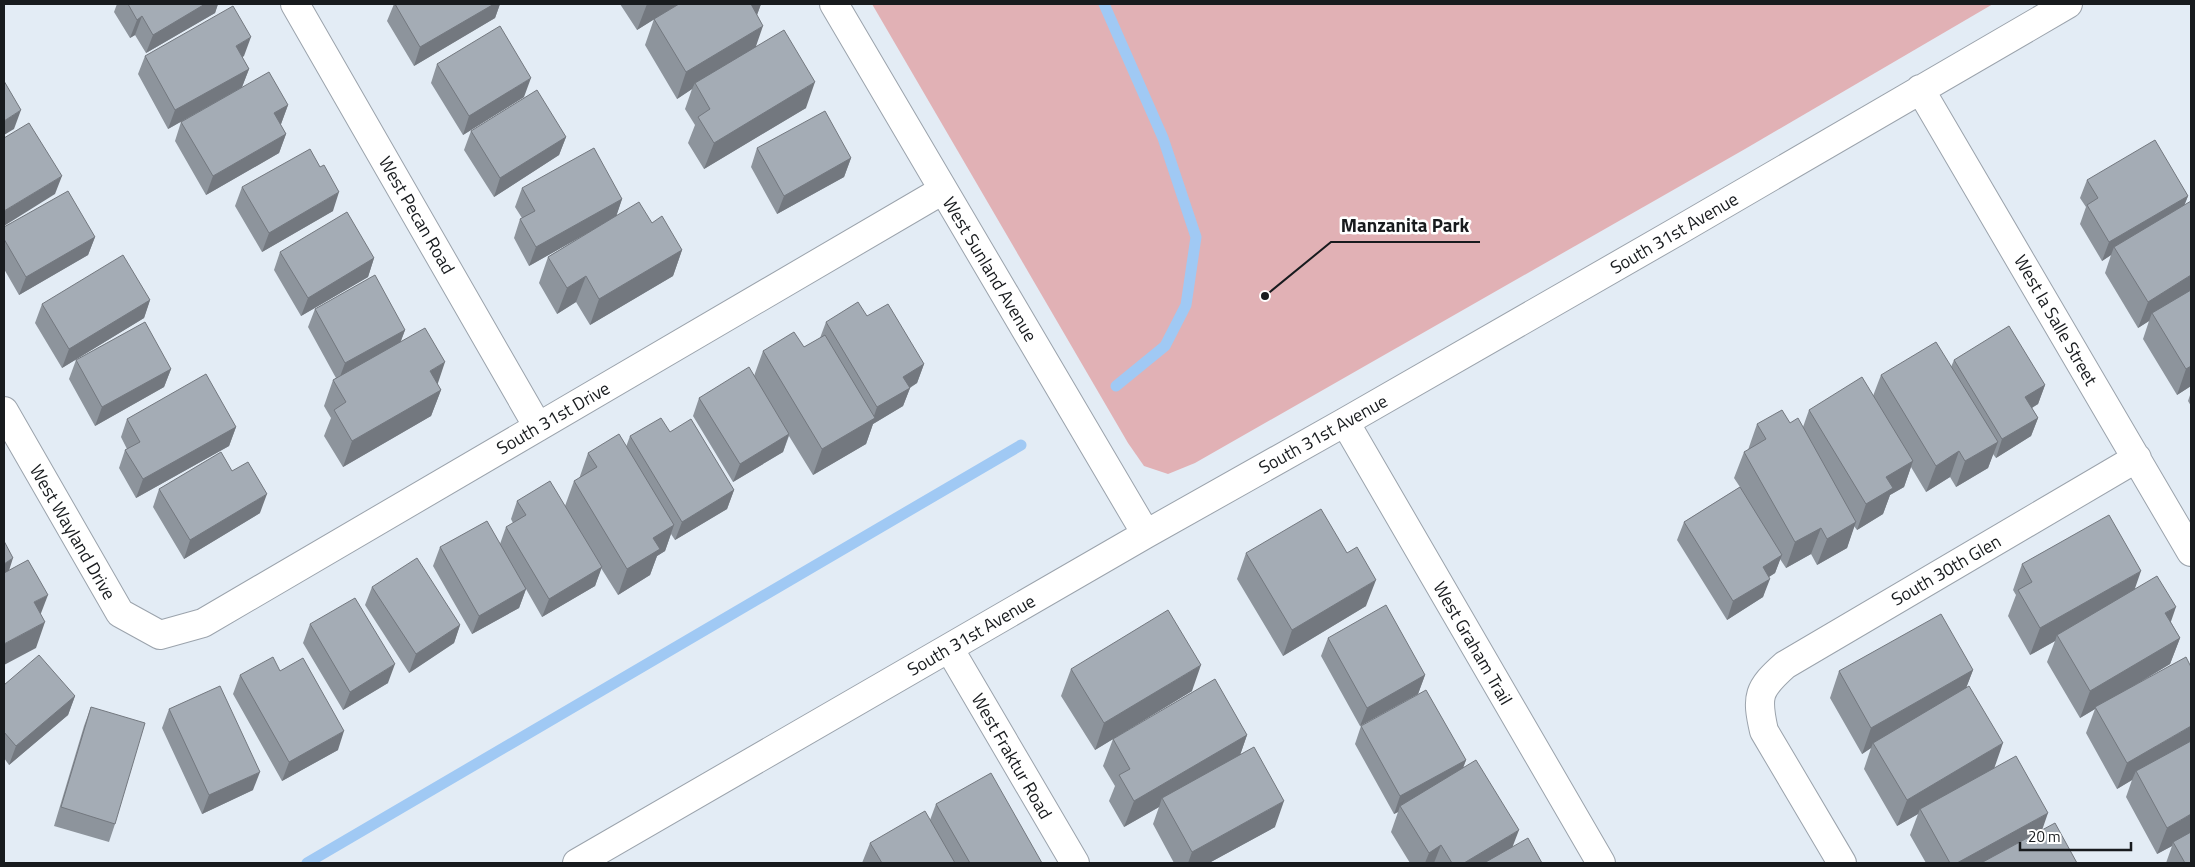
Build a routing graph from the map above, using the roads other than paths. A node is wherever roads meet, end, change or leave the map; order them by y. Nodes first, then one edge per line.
1 (295, 4) edge
2 (834, 4) edge
3 (2068, 4) edge
4 (1920, 89) junction
5 (943, 190) junction
6 (4, 411) edge
7 (1345, 422) junction
8 (538, 427) junction
9 (2137, 458) junction
10 (1146, 534) junction
11 (2191, 552) edge
12 (160, 636) joint
13 (949, 648) junction
14 (577, 863) edge
15 (1075, 863) edge
16 (1601, 863) edge
17 (1842, 863) edge

1 - 8 street, West Pecan Road
2 - 5 street, West Sunland Avenue
3 - 4 street, South 31st Avenue
4 - 7 street, South 31st Avenue
4 - 9 street, West la Salle Street
5 - 8 street, South 31st Drive
5 - 10 street, West Sunland Avenue
6 - 12 street, West Wayland Drive
7 - 10 street, South 31st Avenue
7 - 16 street, West Graham Trail
8 - 12 street, South 31st Drive
9 - 11 street, West la Salle Street
9 - 17 street, South 30th Glen
10 - 13 street, South 31st Avenue
13 - 14 street, South 31st Avenue
13 - 15 street, West Fraktur Road

